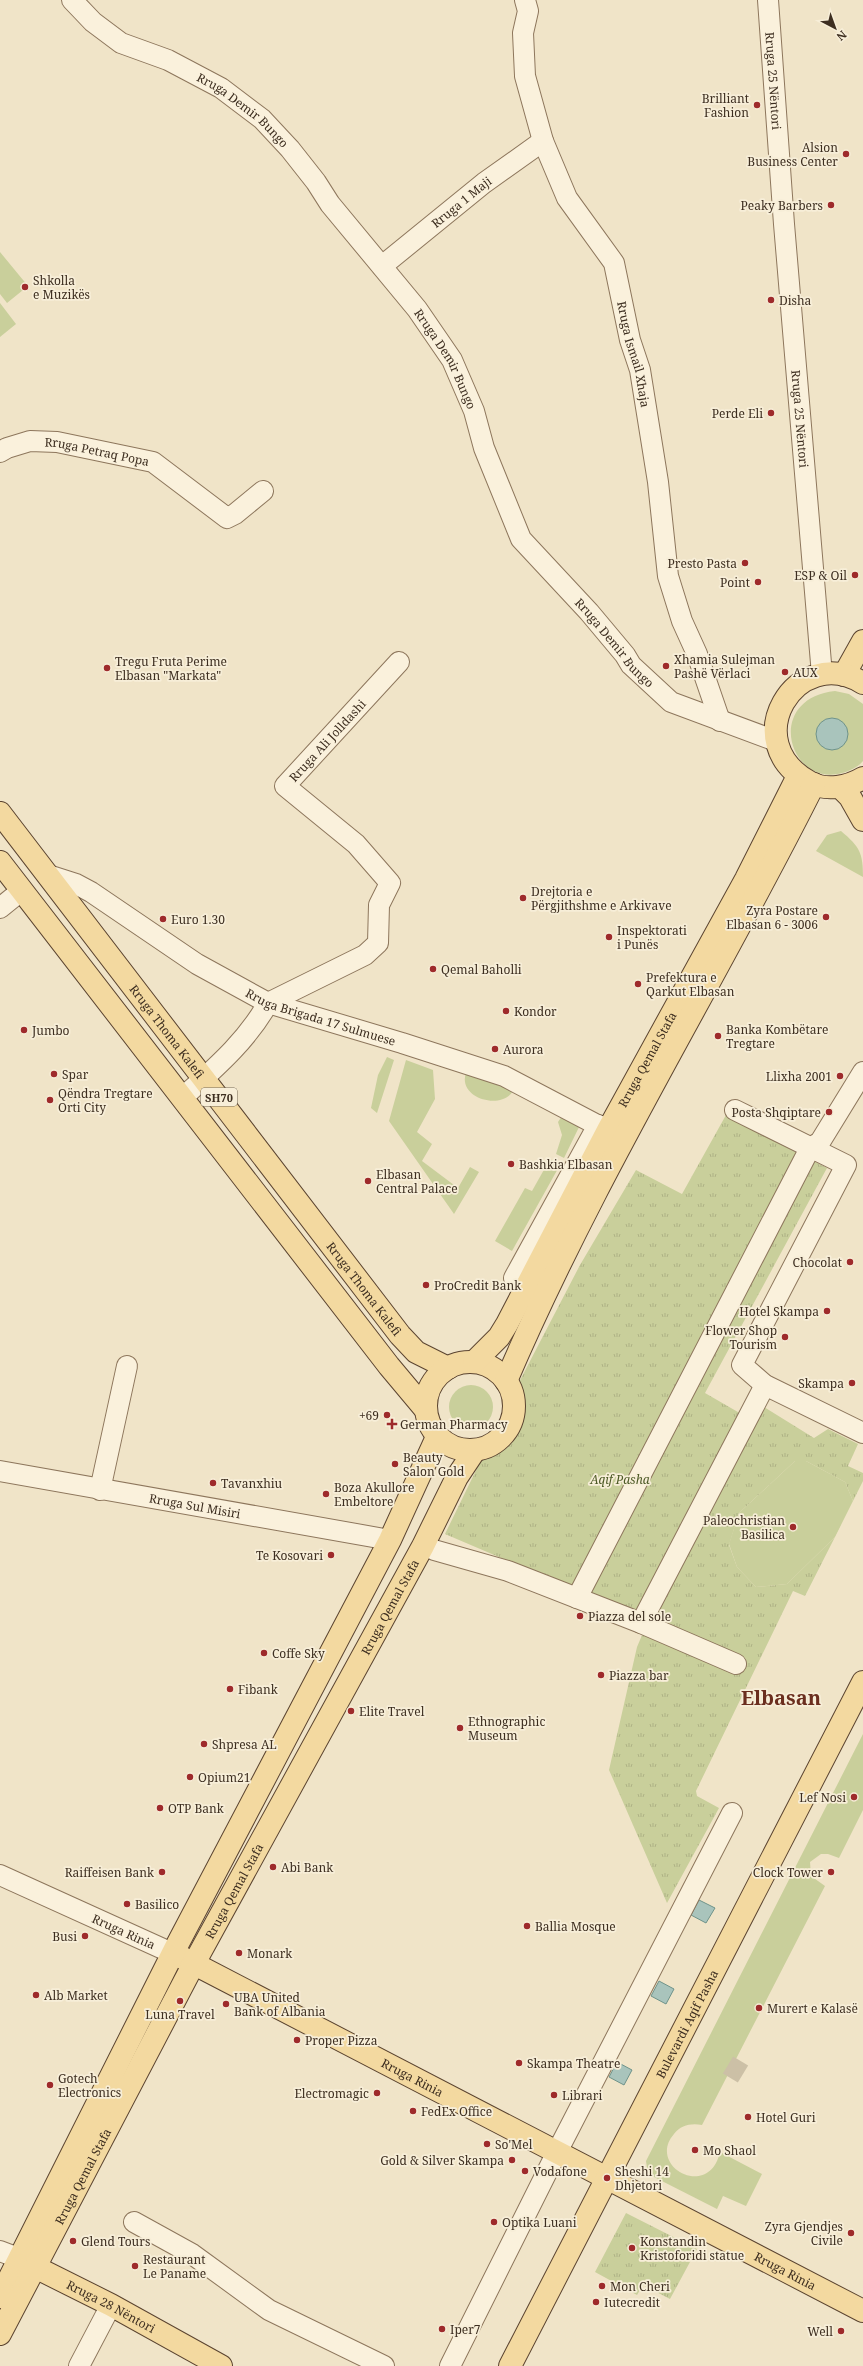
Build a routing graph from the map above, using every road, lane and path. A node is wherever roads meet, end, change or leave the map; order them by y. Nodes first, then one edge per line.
1 (72, 0) edge
2 (525, 0) edge
3 (768, 0) edge
4 (780, 0) edge
5 (543, 141) junction
6 (786, 162) junction
7 (382, 266) junction
8 (0, 452) edge
9 (263, 491) dead end
10 (863, 640) edge
11 (399, 662) dead end
12 (840, 676) edge
13 (720, 721) junction
14 (776, 741) junction
15 (863, 778) edge
16 (806, 780) junction
17 (840, 787) junction
18 (0, 813) edge
19 (863, 820) edge
20 (0, 862) edge
21 (48, 875) junction
22 (22, 891) junction
23 (0, 908) edge
24 (268, 1003) junction
25 (863, 1072) edge
26 (204, 1078) junction
27 (182, 1098) junction
28 (735, 1110) dead end
29 (610, 1131) junction
30 (810, 1148) junction
31 (514, 1278) dead end
32 (474, 1362) junction
33 (127, 1366) dead end
34 (448, 1368) junction
35 (506, 1381) junction
36 (765, 1384) junction
37 (426, 1409) junction
38 (863, 1433) edge
39 (437, 1437) junction
40 (475, 1450) junction
41 (0, 1471) edge
42 (100, 1490) junction
43 (390, 1540) junction
44 (434, 1550) dead end
45 (577, 1598) junction
46 (641, 1623) junction
47 (736, 1664) dead end
48 (863, 1682) edge
49 (857, 1708) edge
50 (732, 1813) dead end
51 (0, 1875) edge
52 (172, 1953) junction
53 (194, 1964) junction
54 (557, 2152) junction
55 (607, 2178) junction
56 (134, 2222) dead end
57 (0, 2251) edge
58 (29, 2263) junction
59 (0, 2297) edge
60 (111, 2305) junction
61 (863, 2311) edge
62 (0, 2334) edge
63 (79, 2366) edge
64 (221, 2366) edge
65 (384, 2366) edge
66 (450, 2366) edge
67 (510, 2366) edge

1 - 7 street, Rruga Demir Bungo
2 - 5 street, Rruga Ismail Xhaja
3 - 6 street, Rruga 25 Nëntori
4 - 6 street, Rruga 25 Nëntori
5 - 7 street, Rruga 1 Maji
5 - 13 street, Rruga Ismail Xhaja
6 - 12 street, Rruga 25 Nëntori
7 - 13 street, Rruga Demir Bungo
8 - 9 street, Rruga Petraq Popa
10 - 12 main road
11 - 24 street, Rruga Ali Jolldashi
12 - 14 main road
13 - 14 street, Rruga Demir Bungo
14 - 16 main road
15 - 17 main road
16 - 17 main road
16 - 29 main road, Rruga Qemal Stafa
17 - 19 main road
18 - 21 main road, Rruga Thoma Kalefi / SH70
20 - 22 main road
21 - 24 street, Rruga Brigada 17 Sulmuese
21 - 26 main road, Rruga Thoma Kalefi / SH70
22 - 23 street
22 - 27 main road
24 - 26 street
24 - 29 street, Rruga Brigada 17 Sulmuese
25 - 30 street
26 - 27 street
26 - 34 main road, Rruga Thoma Kalefi / SH70
27 - 37 main road
28 - 30 street
29 - 31 street
29 - 32 main road, Rruga Qemal Stafa
29 - 35 main road, Rruga Qemal Stafa
30 - 36 street
30 - 45 street
32 - 34 main road
32 - 35 main road
33 - 42 street
34 - 37 main road
35 - 40 main road
36 - 38 street
36 - 46 street
37 - 39 main road
39 - 40 main road
39 - 43 main road, Rruga Qemal Stafa
40 - 53 main road, Rruga Qemal Stafa
41 - 42 street, Rruga Sul Misiri
42 - 43 street, Rruga Sul Misiri
43 - 52 main road, Rruga Qemal Stafa
44 - 45 street
45 - 46 street
46 - 47 street
48 - 49 main road, Bulevardi Aqif Pasha
49 - 55 main road, Bulevardi Aqif Pasha
50 - 54 street
51 - 52 street, Rruga Rinia
52 - 53 main road, Rruga Rinia
52 - 58 main road, Rruga Qemal Stafa
53 - 54 main road, Rruga Rinia
53 - 58 main road, Rruga Qemal Stafa
54 - 55 main road, Rruga Rinia
54 - 66 street
55 - 61 main road, Rruga Rinia
55 - 67 main road, Bulevardi Aqif Pasha
56 - 65 street
57 - 58 street, Rruga 28 Nëntori
58 - 59 main road, Rruga Qemal Stafa
58 - 60 main road, Rruga 28 Nëntori
58 - 62 main road, Rruga Qemal Stafa
60 - 63 street
60 - 64 main road, Rruga 28 Nëntori

